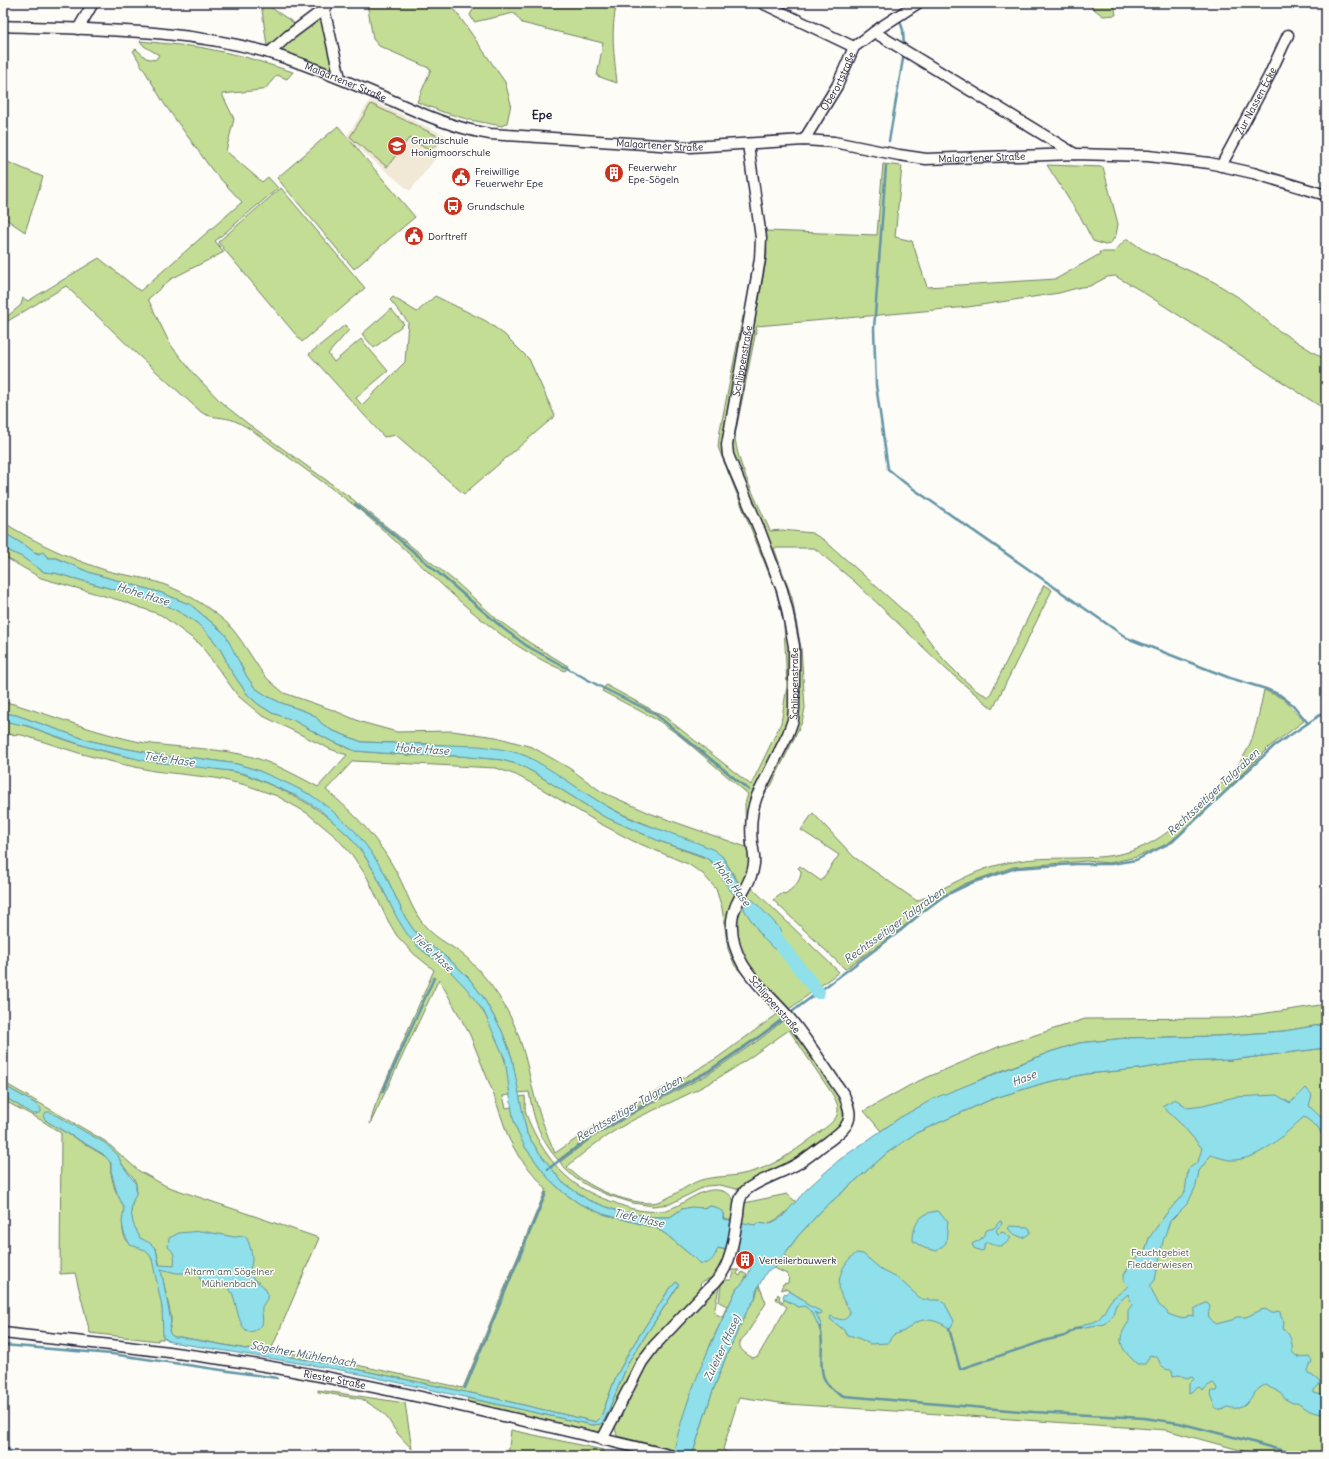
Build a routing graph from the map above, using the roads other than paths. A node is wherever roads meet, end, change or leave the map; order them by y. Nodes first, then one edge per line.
1 (93, 3) edge
2 (762, 3) edge
3 (918, 3) edge
4 (327, 6) edge
5 (3, 26) edge
6 (78, 29) junction
7 (874, 32) junction
8 (1288, 36) dead end
9 (854, 47) junction
10 (269, 53) junction
11 (340, 78) junction
12 (804, 140) junction
13 (748, 144) junction
14 (1075, 154) junction
15 (1221, 166) junction
16 (1326, 195) edge
17 (3, 1333) edge
18 (602, 1440) junction
19 (673, 1456) edge

1 - 6 street
2 - 9 street
3 - 7 street, Oberortstraße
4 - 10 street
4 - 11 street
5 - 6 street, Malgartener Straße
6 - 10 street, Malgartener Straße
7 - 9 street, Oberortstraße
7 - 14 street
8 - 15 street, Zur Nassen Ecke
9 - 12 street, Oberortstraße
10 - 11 street, Malgartener Straße
11 - 13 street, Malgartener Straße
12 - 13 street, Malgartener Straße
12 - 14 street, Malgartener Straße
13 - 18 street, Schlippenstraße
14 - 15 street, Malgartener Straße
15 - 16 street, Malgartener Straße
17 - 18 street, Riester Straße
18 - 19 street, Riester Straße

